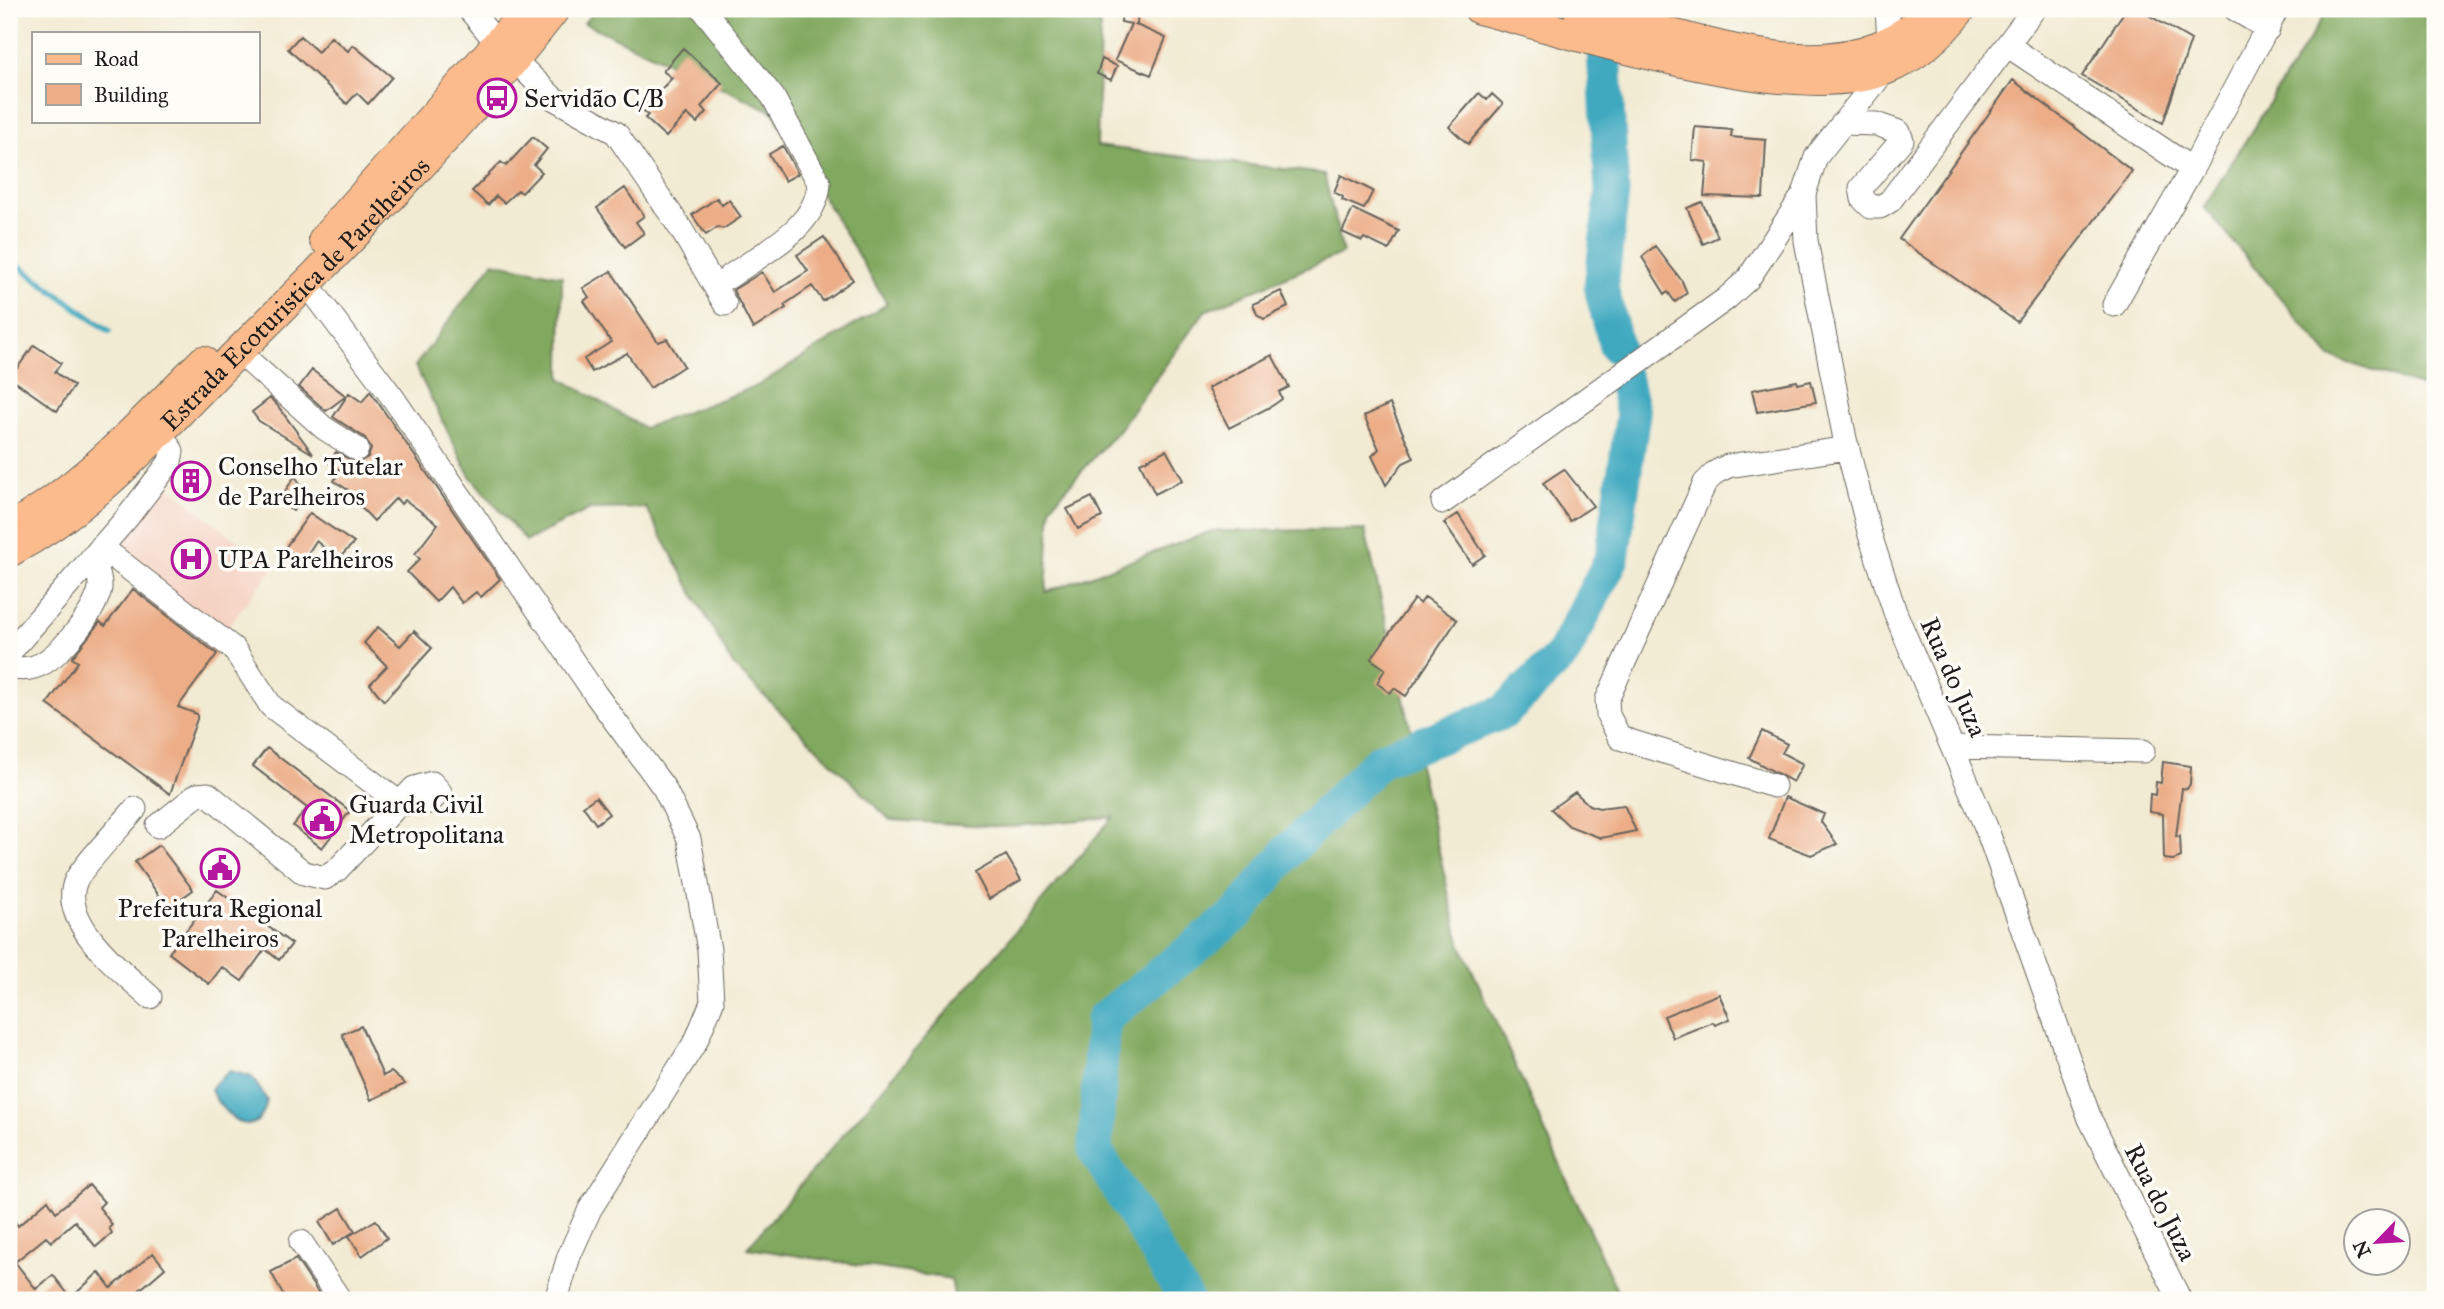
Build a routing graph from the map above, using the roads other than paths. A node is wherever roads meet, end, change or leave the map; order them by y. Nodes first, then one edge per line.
1 (468, 9) edge
2 (528, 9) edge
3 (555, 9) edge
4 (703, 9) edge
5 (1479, 9) edge
6 (1578, 9) edge
7 (1887, 9) edge
8 (1931, 9) edge
9 (1961, 9) edge
10 (2034, 9) edge
11 (2235, 9) edge
12 (2273, 19) edge
13 (2007, 45) junction
14 (506, 51) junction
15 (1887, 55) junction
16 (1842, 123) junction
17 (2192, 169) junction
18 (1804, 194) junction
19 (350, 227) junction
20 (729, 277) dead end
21 (308, 285) junction
22 (725, 304) dead end
23 (2114, 305) dead end
24 (239, 352) junction
25 (160, 433) junction
26 (1848, 448) junction
27 (357, 449) dead end
28 (1443, 502) dead end
29 (9, 528) edge
30 (9, 552) edge
31 (97, 552) junction
32 (9, 653) edge
33 (9, 667) edge
34 (1955, 747) junction
35 (2143, 751) dead end
36 (1774, 786) dead end
37 (135, 809) dead end
38 (158, 827) dead end
39 (150, 997) dead end
40 (301, 1242) dead end
41 (340, 1300) edge
42 (556, 1300) edge
43 (2180, 1300) edge

1 - 14 street
2 - 14 main road, Estrada Ecoturistica de Parelheiros
3 - 14 main road, Estrada Ecoturistica de Parelheiros
4 - 20 street
5 - 15 main road
6 - 15 main road
7 - 15 street
8 - 15 main road
9 - 15 main road
10 - 13 street
11 - 12 street
12 - 17 street
13 - 16 street
13 - 17 street
14 - 19 main road, Estrada Ecoturistica de Parelheiros
14 - 22 street
15 - 16 street, Rua do Juza
16 - 18 street, Rua do Juza
17 - 23 street
18 - 26 street, Rua do Juza
18 - 28 street
19 - 21 main road, Estrada Ecoturistica de Parelheiros
19 - 29 main road, Estrada Ecoturistica de Parelheiros
21 - 24 main road, Estrada Ecoturistica de Parelheiros
21 - 42 street
24 - 25 main road, Estrada Ecoturistica de Parelheiros
24 - 27 street
25 - 30 main road, Estrada Ecoturistica de Parelheiros
25 - 31 street
26 - 34 street, Rua do Juza
26 - 36 street
31 - 32 street
31 - 33 street
31 - 38 street
34 - 35 street
34 - 43 street, Rua do Juza
37 - 39 street
40 - 41 street

